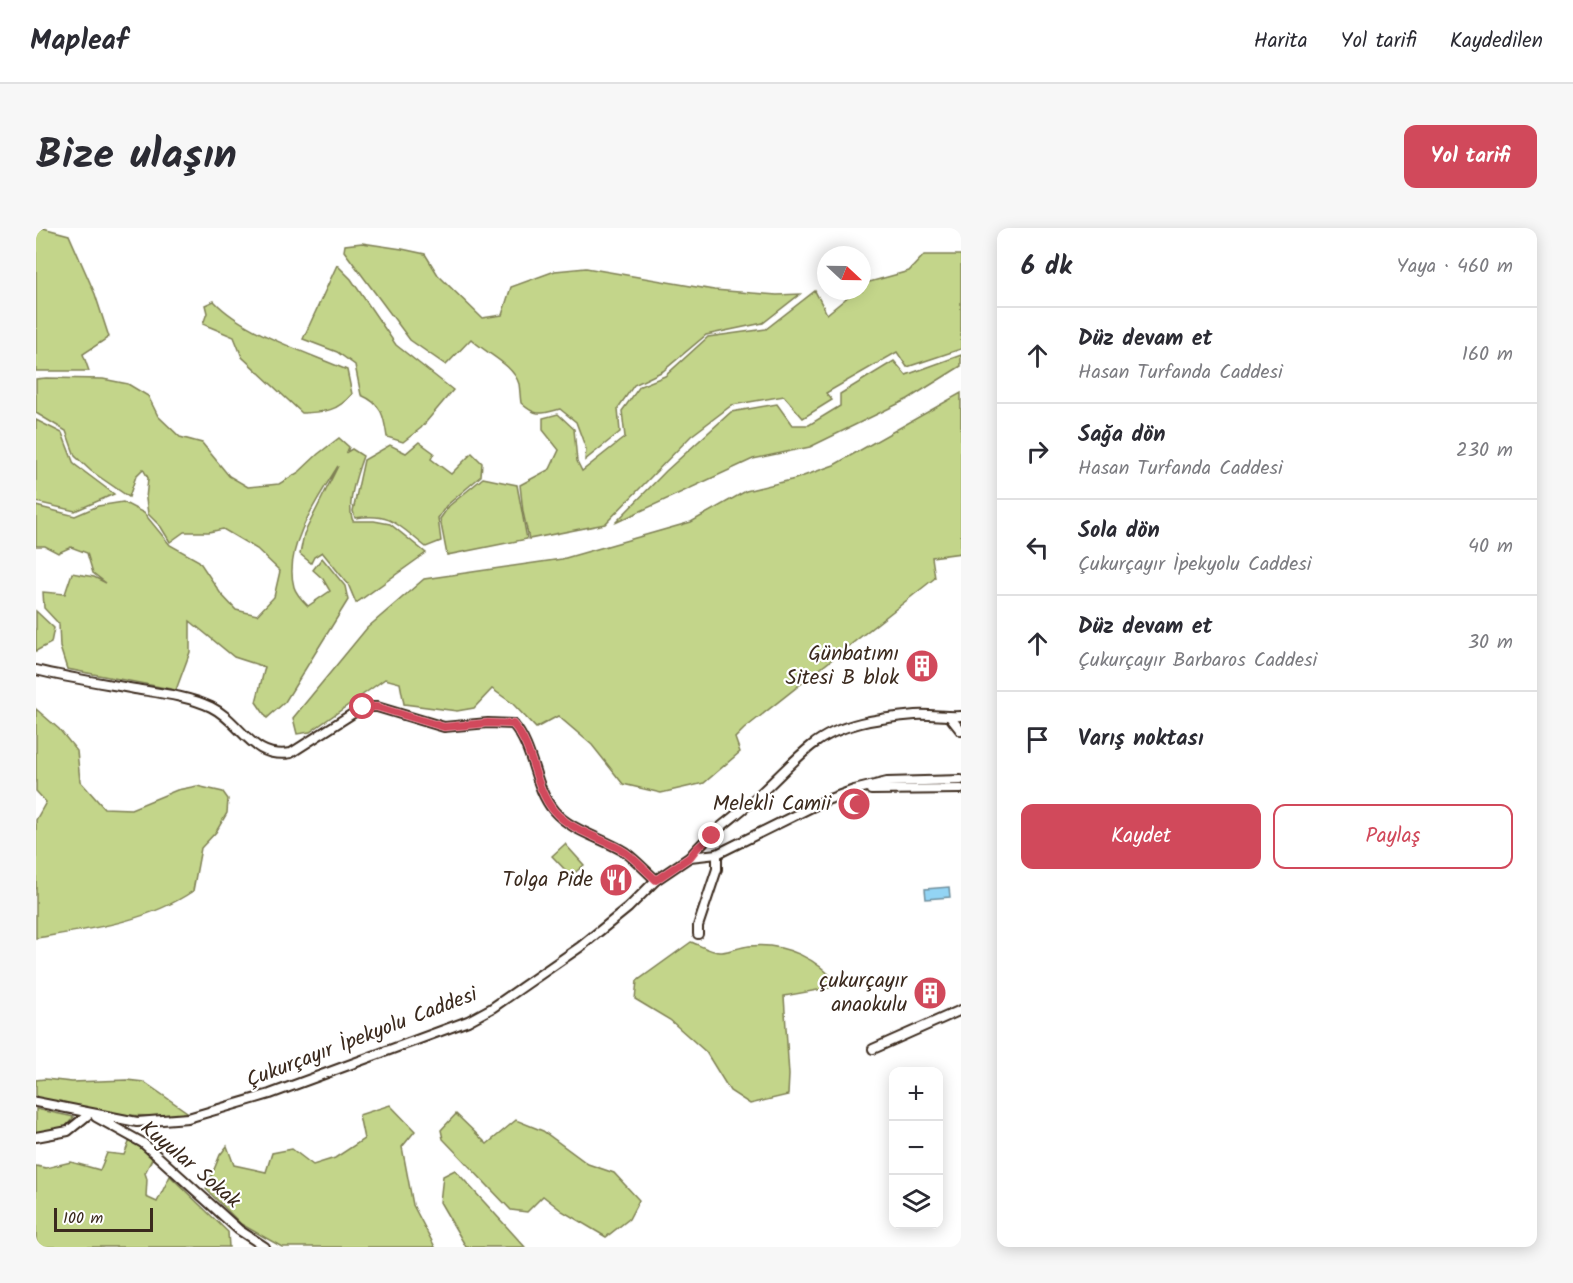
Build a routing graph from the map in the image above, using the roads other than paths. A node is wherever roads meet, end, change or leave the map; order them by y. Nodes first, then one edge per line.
1 (36, 670) edge
2 (961, 716) edge
3 (950, 717) junction
4 (961, 732) edge
5 (961, 780) edge
6 (961, 789) edge
7 (854, 790) junction
8 (717, 854) junction
9 (690, 857) junction
10 (656, 880) junction
11 (698, 934) dead end
12 (961, 1010) edge
13 (873, 1048) dead end
14 (36, 1102) edge
15 (89, 1114) junction
16 (36, 1137) edge
17 (266, 1247) edge

1 - 10 street
2 - 3 street
3 - 4 street
3 - 9 street
5 - 7 street, Çukurçayır İpekyolu Caddesi
6 - 7 street, Çukurçayır İpekyolu Caddesi
7 - 8 street, Çukurçayır İpekyolu Caddesi
8 - 9 street, Çukurçayır İpekyolu Caddesi
8 - 11 street
9 - 10 street, Çukurçayır İpekyolu Caddesi
10 - 15 street, Çukurçayır İpekyolu Caddesi
12 - 13 street
14 - 15 street, Çukurçayır İpekyolu Caddesi
15 - 16 street
15 - 17 street, Kuyular Sokak

